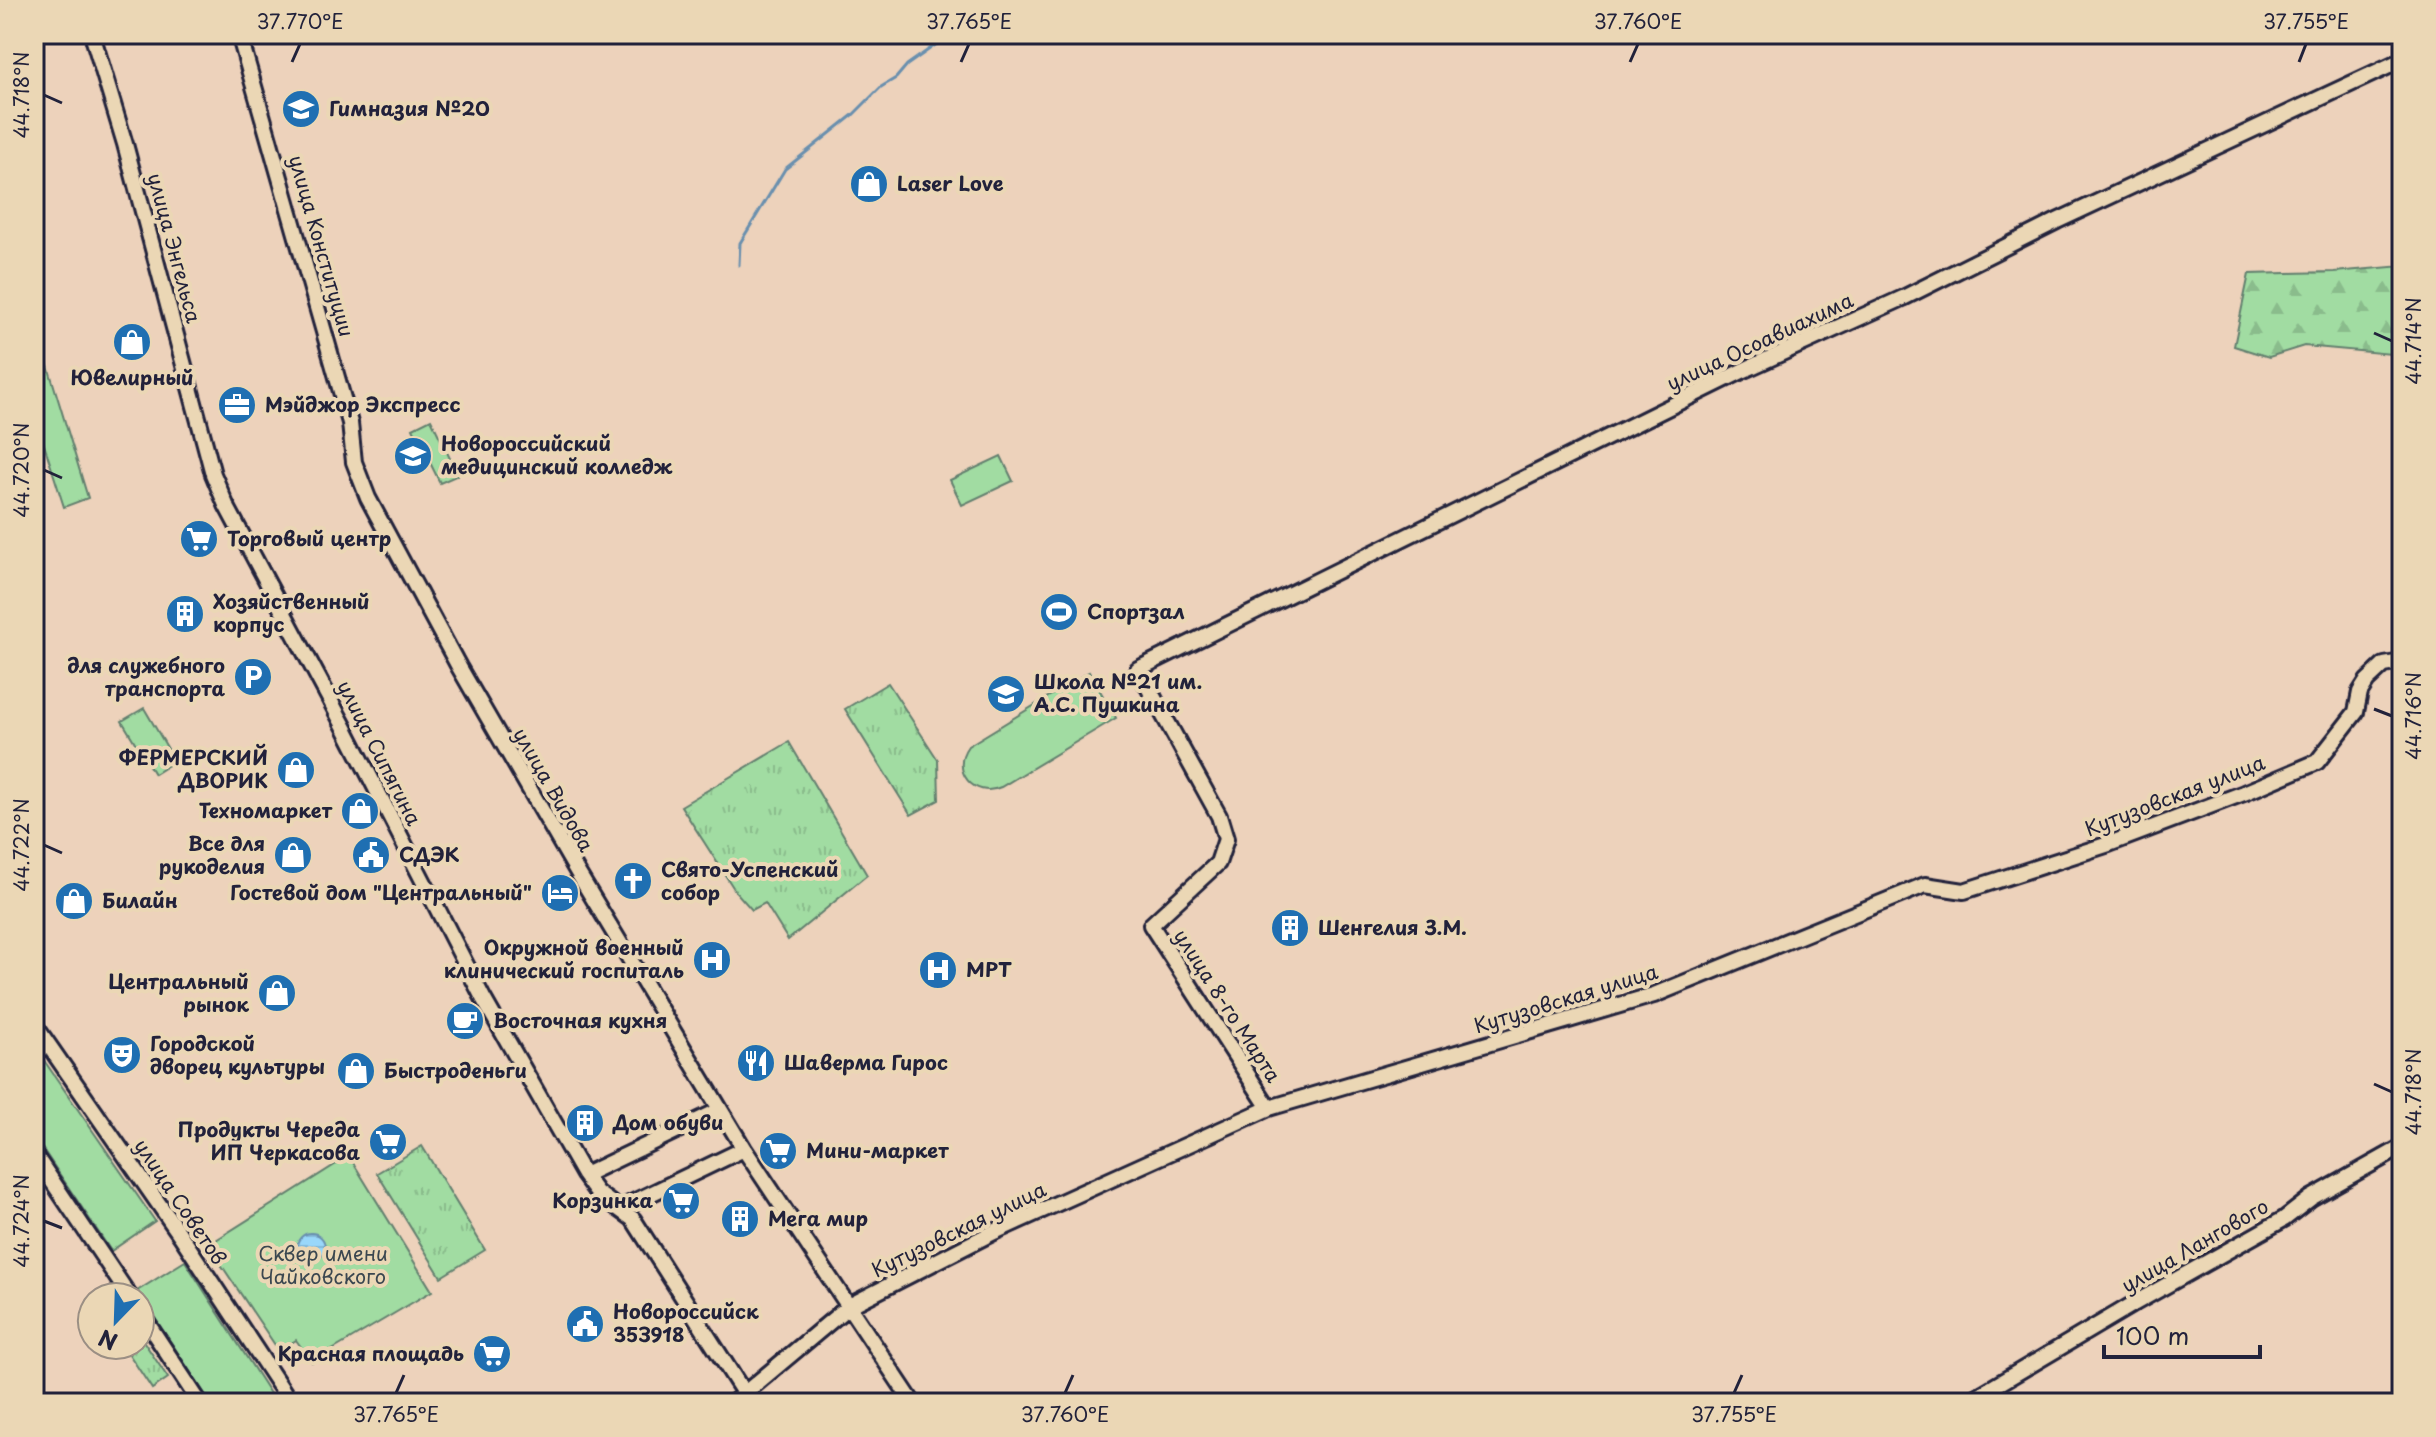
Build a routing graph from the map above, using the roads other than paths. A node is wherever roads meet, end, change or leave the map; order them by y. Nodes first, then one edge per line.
1 (92, 34) edge
2 (239, 34) edge
3 (2402, 60) edge
4 (350, 423) joint
5 (213, 474) joint
6 (2402, 662) edge
7 (1151, 925) joint
8 (34, 1024) edge
9 (1269, 1108) junction
10 (720, 1110) junction
11 (2402, 1147) edge
12 (744, 1149) junction
13 (34, 1154) edge
14 (584, 1175) junction
15 (621, 1208) junction
16 (119, 1281) edge
17 (849, 1306) junction
18 (156, 1336) edge
19 (738, 1398) edge
20 (200, 1403) edge
21 (291, 1403) edge
22 (913, 1403) edge
23 (1966, 1403) edge

1 - 5 street, улица Энгельса
2 - 4 street, улица Конституции
3 - 7 street, улица Осоавиахима
4 - 10 street, улица Видова
5 - 14 street, улица Сипягина
6 - 9 street, Кутузовская улица
7 - 9 street, улица 8-го Марта
8 - 21 street, улица Советов
9 - 17 street, Кутузовская улица
10 - 12 street, улица Видова
10 - 14 street
11 - 23 street, улица Лангового
12 - 15 street
12 - 17 street, улица Видова
13 - 16 street
14 - 15 street
15 - 19 street
17 - 19 street, Кутузовская улица
17 - 22 street, улица Видова
18 - 20 street

